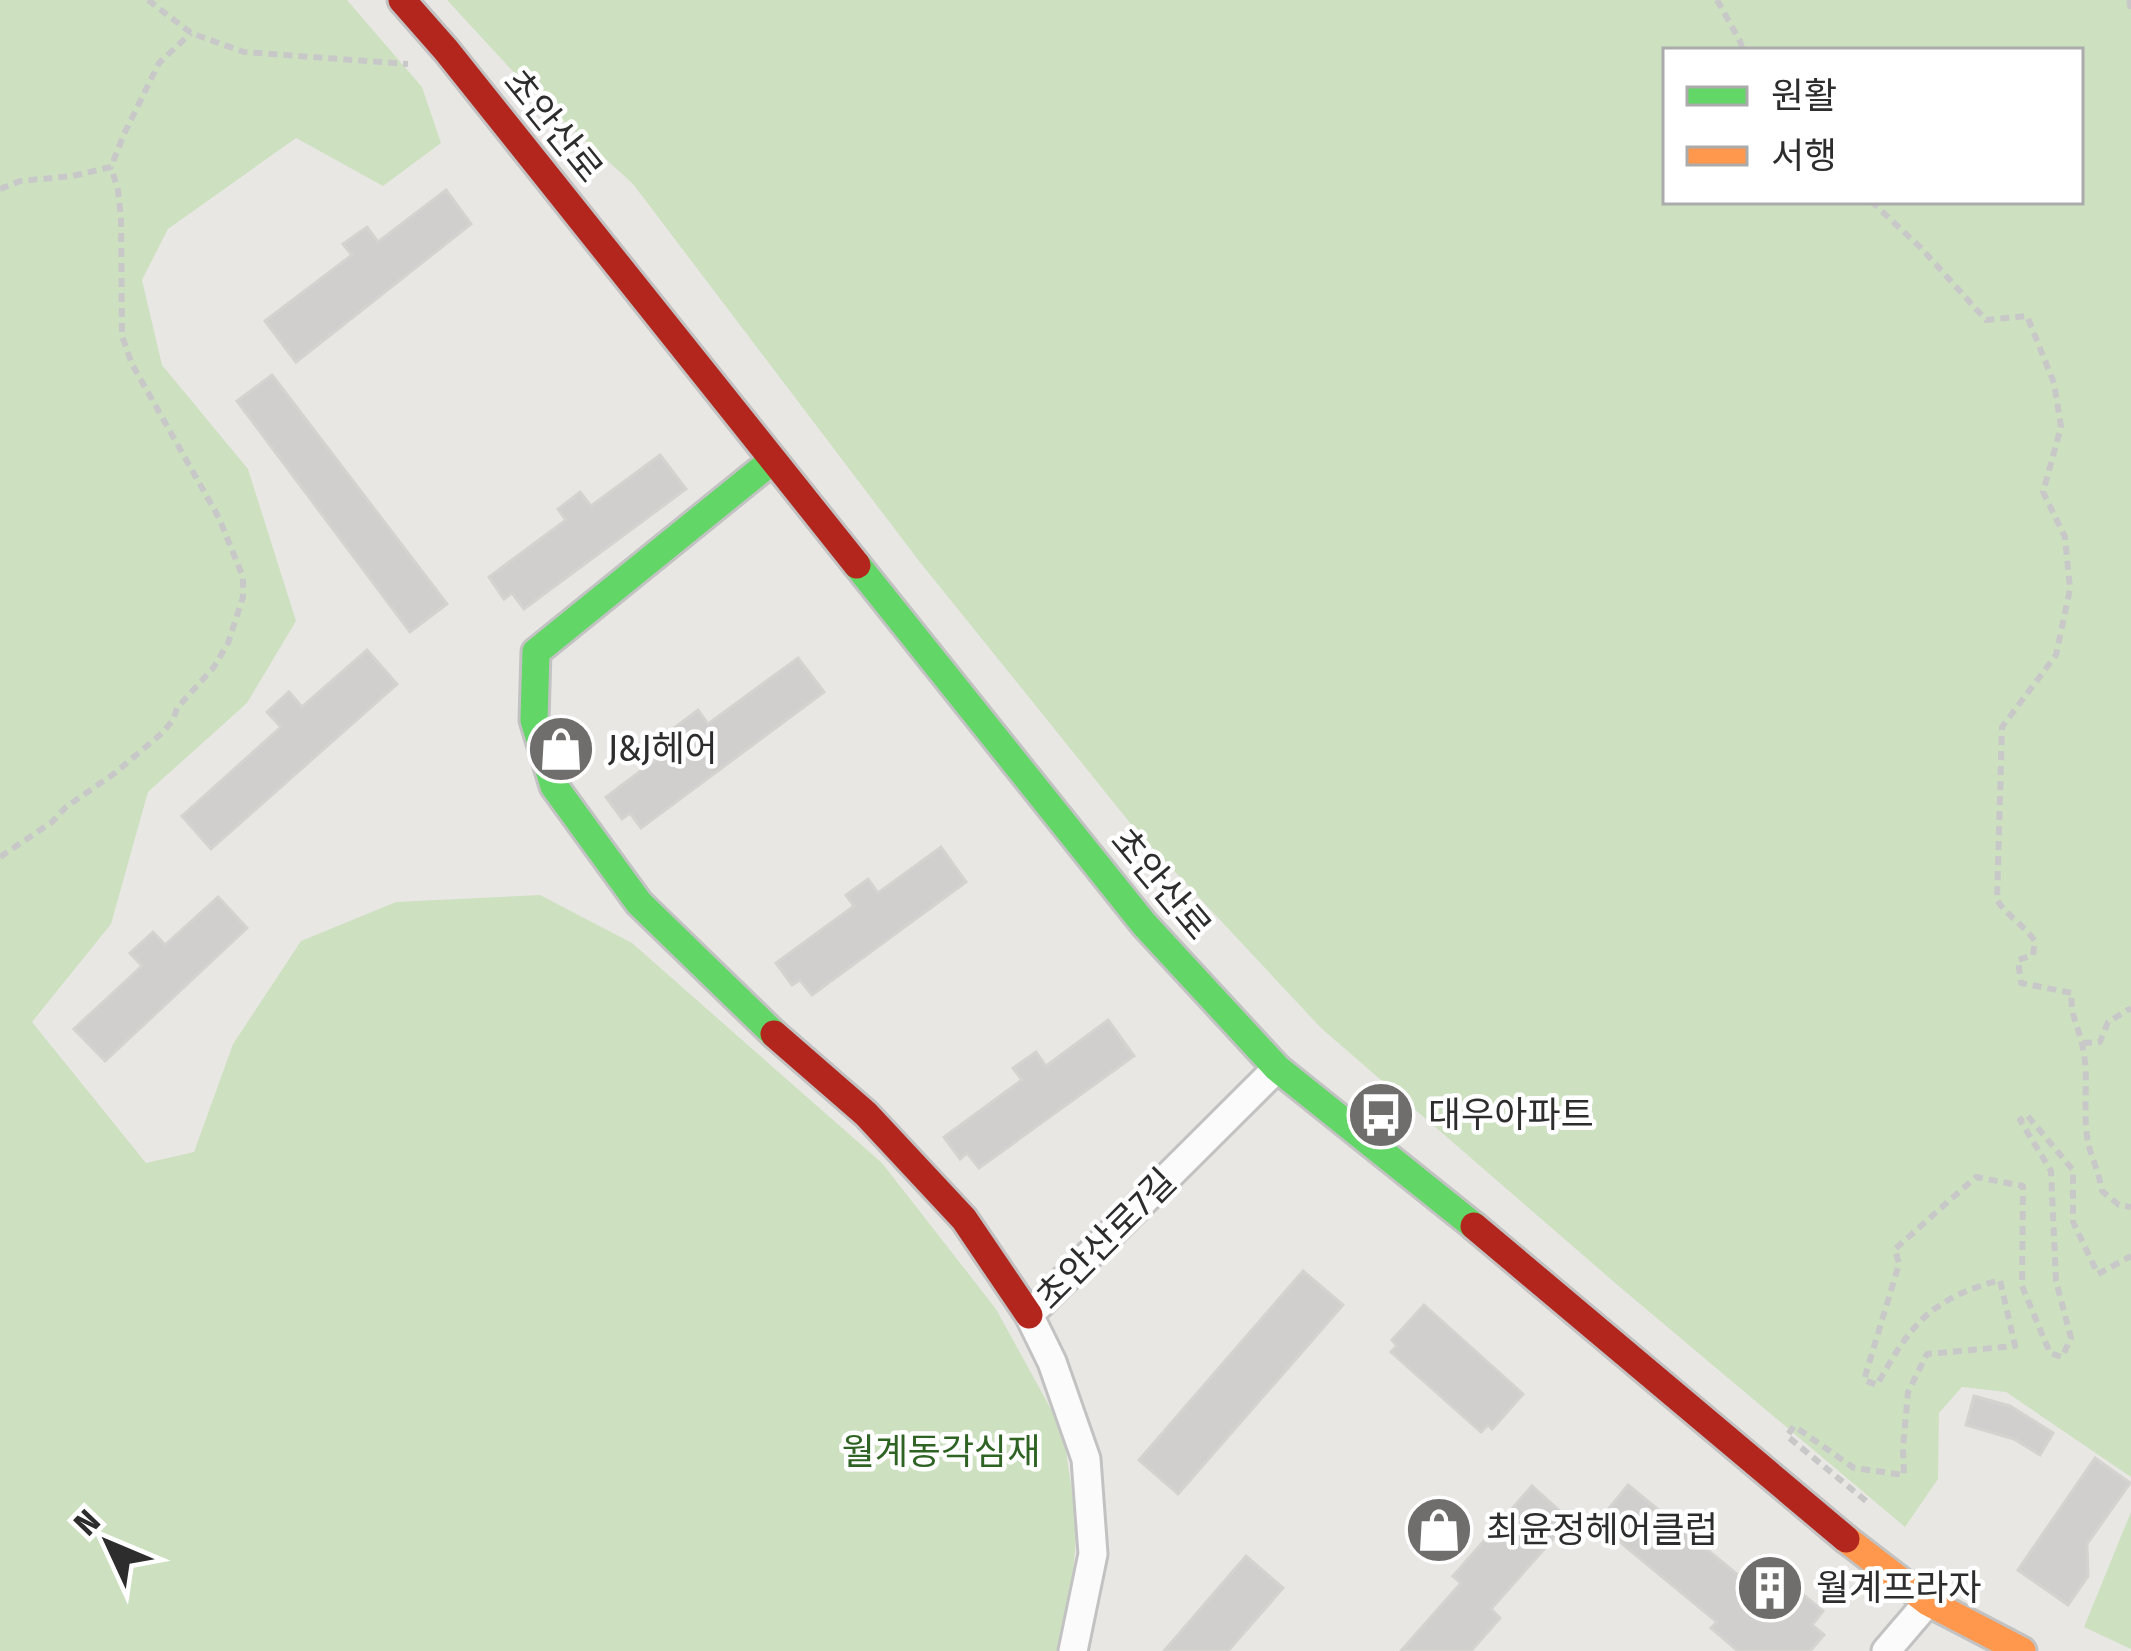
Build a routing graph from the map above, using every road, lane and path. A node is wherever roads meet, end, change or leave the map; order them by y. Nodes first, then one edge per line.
1 (148, 0) edge
2 (402, 0) edge
3 (1717, 0) edge
4 (2129, 0) edge
5 (2131, 10) edge
6 (191, 33) junction
7 (1742, 48) edge
8 (408, 64) dead end
9 (111, 167) junction
10 (0, 189) edge
11 (1874, 204) edge
12 (773, 460) junction
13 (0, 857) edge
14 (2131, 1008) edge
15 (2083, 1043) junction
16 (1277, 1068) junction
17 (2131, 1207) edge
18 (2131, 1256) edge
19 (1029, 1315) junction
20 (1866, 1501) dead end
21 (1928, 1602) junction
22 (1073, 1651) edge
23 (1886, 1651) edge
24 (2022, 1651) edge

1 - 6 path
2 - 12 street, 초안산로
3 - 7 path
4 - 5 path
6 - 8 path
6 - 9 path
9 - 10 path
9 - 13 path
11 - 15 path
12 - 16 street, 초안산로
12 - 19 street
14 - 15 path
15 - 17 path
16 - 19 street, 초안산로7길
16 - 21 street, 초안산로
18 - 20 path
19 - 22 street, 초안산로7길
21 - 23 street
21 - 24 street, 초안산로

